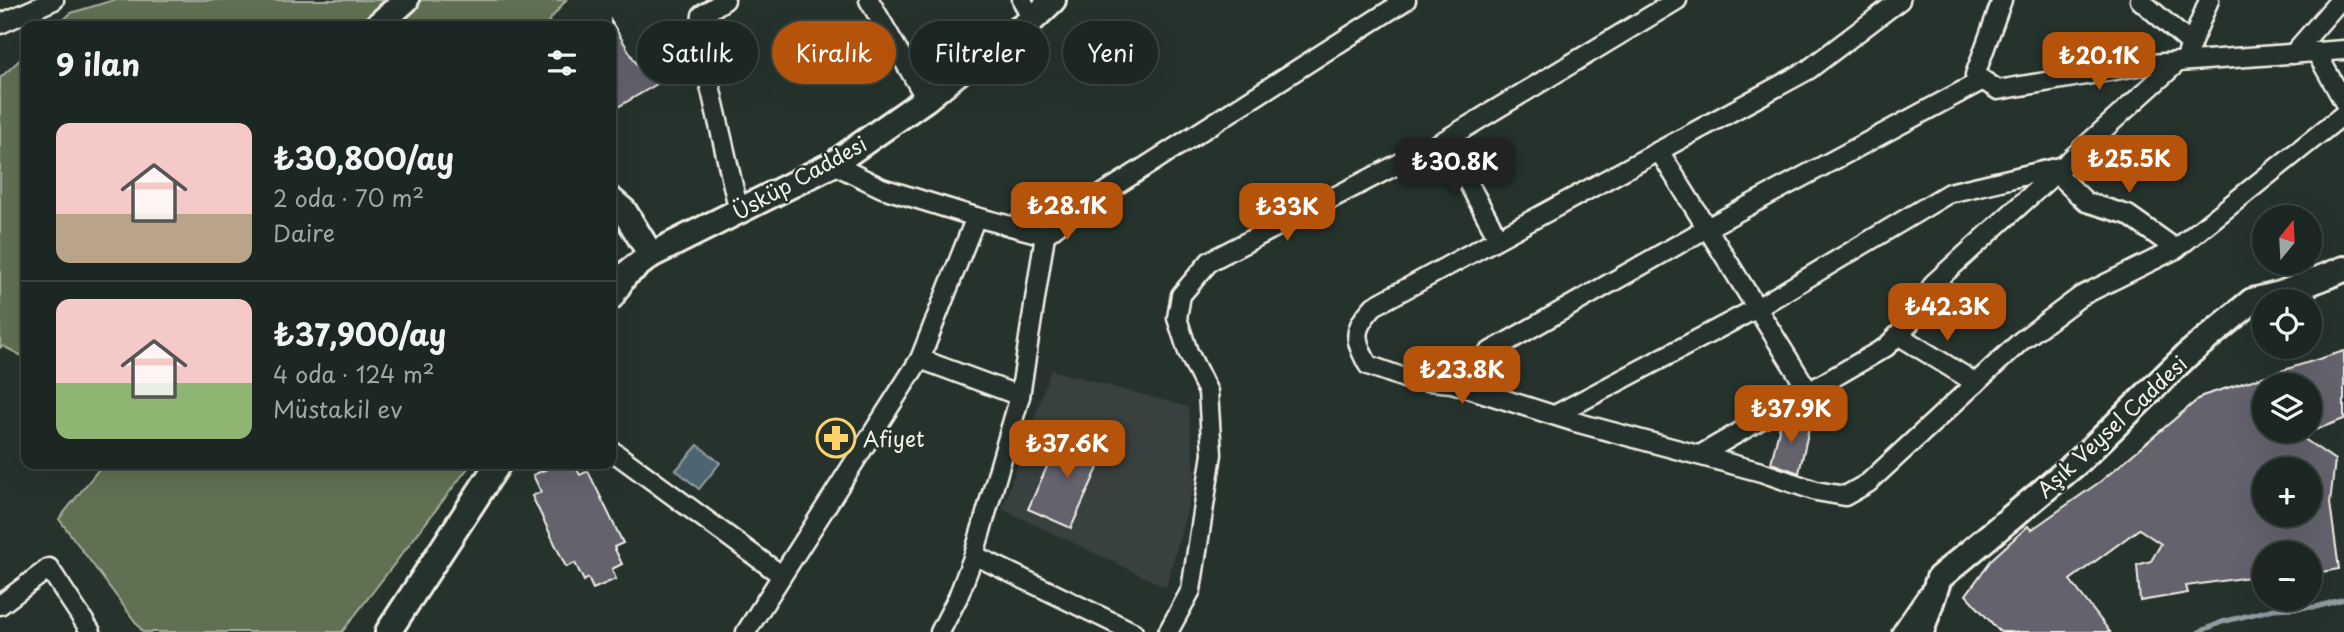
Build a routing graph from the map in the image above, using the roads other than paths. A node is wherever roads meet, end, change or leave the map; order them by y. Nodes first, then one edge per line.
1 (54, 0) edge
2 (406, 0) edge
3 (725, 0) edge
4 (869, 0) edge
5 (1053, 0) edge
6 (1406, 0) edge
7 (1677, 0) edge
8 (1900, 0) edge
9 (2002, 0) edge
10 (2140, 0) edge
11 (2209, 0) edge
12 (2340, 0) edge
13 (1027, 10) edge
14 (383, 21) edge
15 (0, 24) edge
16 (2191, 44) junction
17 (2344, 50) edge
18 (2316, 52) junction
19 (2293, 54) junction
20 (2181, 62) junction
21 (1983, 80) junction
22 (926, 99) junction
23 (2344, 102) edge
24 (2344, 114) edge
25 (1445, 140) junction
26 (1659, 151) junction
27 (833, 163) junction
28 (2062, 169) junction
29 (616, 205) edge
30 (739, 212) junction
31 (976, 217) junction
32 (1707, 228) junction
33 (1045, 235) junction
34 (1499, 238) junction
35 (2176, 249) junction
36 (651, 255) junction
37 (2344, 269) edge
38 (616, 289) edge
39 (1757, 308) junction
40 (1898, 335) junction
41 (920, 359) junction
42 (1452, 383) junction
43 (1976, 383) junction
44 (1809, 392) junction
45 (1020, 396) junction
46 (1555, 415) junction
47 (616, 454) edge
48 (1700, 456) junction
49 (495, 469) edge
50 (974, 555) junction
51 (781, 576) junction
52 (1939, 578) junction
53 (0, 605) edge
54 (91, 632) edge
55 (388, 632) edge
56 (746, 632) edge
57 (940, 632) edge
58 (1133, 632) edge
59 (1168, 632) edge
60 (1902, 632) edge
61 (1921, 632) edge

1 - 15 street
2 - 14 street
3 - 30 street
4 - 22 street
5 - 13 street, Üsküp Caddesi
6 - 33 street
7 - 25 street
8 - 26 street
9 - 21 street
10 - 16 street
11 - 16 street
12 - 19 street
13 - 22 street, Üsküp Caddesi
16 - 20 street
17 - 18 street
18 - 19 street
18 - 23 street
19 - 20 street
20 - 21 street
20 - 28 street
21 - 32 street
22 - 27 street, Üsküp Caddesi
24 - 35 street
25 - 34 street
25 - 59 street
26 - 32 street
26 - 34 street
27 - 30 street, Üsküp Caddesi
27 - 31 street
28 - 35 street
28 - 39 street
28 - 40 street
29 - 36 street
30 - 36 street, Üsküp Caddesi
31 - 33 street
31 - 41 street
32 - 39 street
32 - 42 street
33 - 45 street
34 - 42 street
35 - 43 street
36 - 38 street, Üsküp Caddesi
37 - 52 street, Aşık Veysel Caddesi
39 - 44 street
39 - 46 street
40 - 43 street
40 - 44 street
41 - 45 street
41 - 51 street
42 - 46 street
43 - 48 street
44 - 48 street
45 - 50 street
46 - 48 street
47 - 51 street
49 - 55 street
50 - 57 street
50 - 58 street
51 - 56 street
52 - 60 street
52 - 61 street
53 - 54 street

